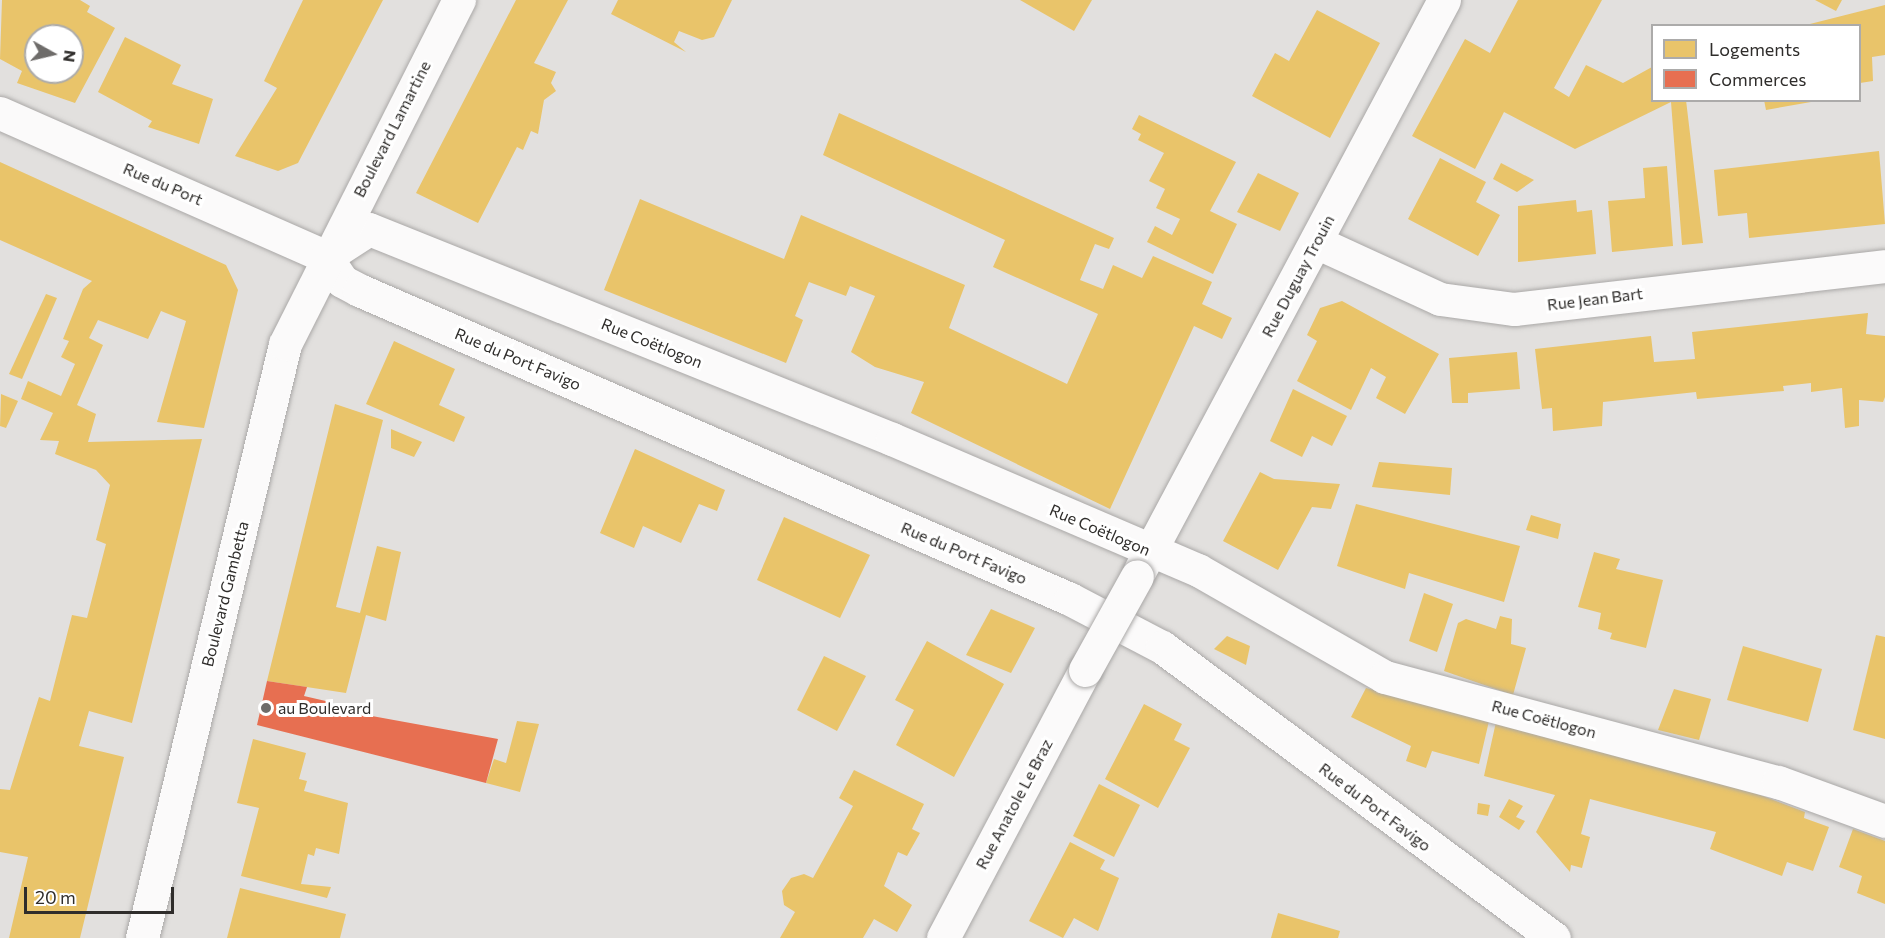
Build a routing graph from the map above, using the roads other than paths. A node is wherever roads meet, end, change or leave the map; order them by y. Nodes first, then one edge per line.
1 (459, 0) edge
2 (1444, 0) edge
3 (0, 114) edge
4 (1316, 242) junction
5 (326, 257) junction
6 (1885, 266) edge
7 (1144, 564) junction
8 (1085, 670) joint
9 (1885, 821) edge
10 (142, 938) edge
11 (943, 938) edge
12 (1554, 938) edge

1 - 5 street, Boulevard Lamartine
2 - 4 street, Rue Duguay Trouin
3 - 5 street, Rue du Port
4 - 6 street, Rue Jean Bart
4 - 7 street, Rue Duguay Trouin
5 - 7 street, Rue Coëtlogon
5 - 10 street, Boulevard Gambetta
5 - 12 street, Rue du Port Favigo
7 - 8 street, Rue Duguay Trouin, bridge
7 - 9 street, Rue Coëtlogon
8 - 11 street, Rue Anatole Le Braz

